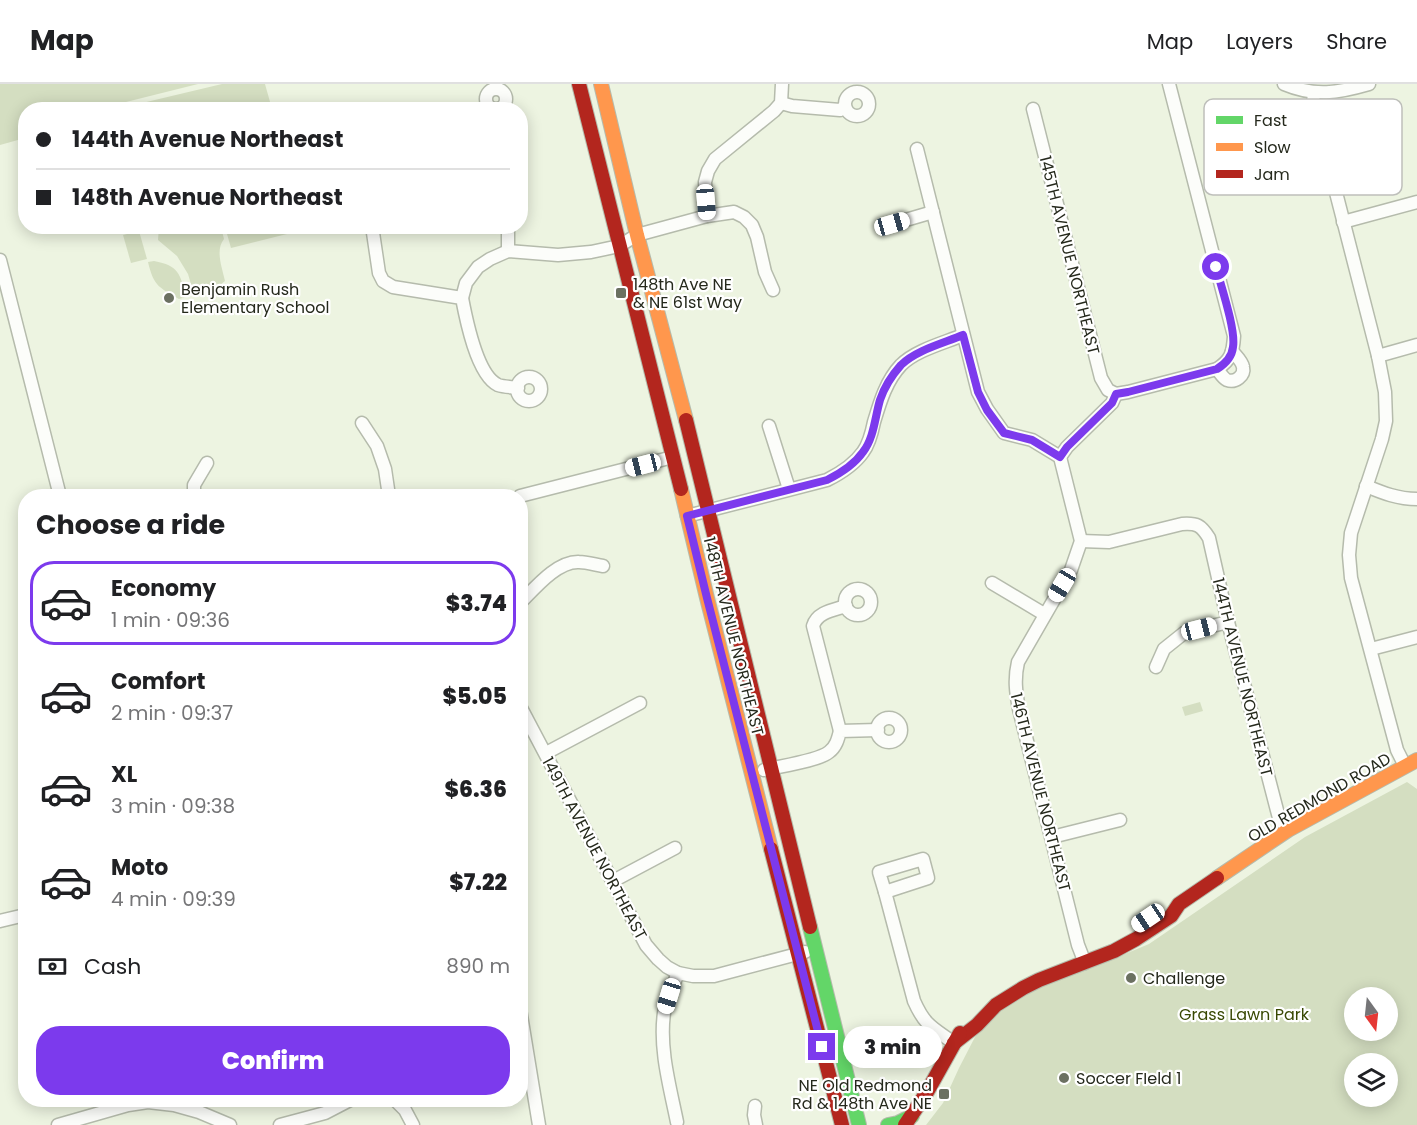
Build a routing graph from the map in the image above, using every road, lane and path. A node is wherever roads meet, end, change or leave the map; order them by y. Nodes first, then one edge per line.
1 (579, 84) edge
2 (601, 84) edge
3 (782, 84) edge
4 (1169, 84) edge
5 (1284, 84) edge
6 (1369, 84) edge
7 (1314, 93) junction
8 (1313, 99) edge
9 (781, 103) junction
10 (845, 107) dead end
11 (1033, 109) dead end
12 (917, 149) dead end
13 (1336, 195) edge
14 (1417, 202) edge
15 (933, 212) junction
16 (707, 216) junction
17 (1343, 222) junction
18 (892, 224) dead end
19 (373, 234) edge
20 (508, 234) edge
21 (637, 236) junction
22 (619, 246) junction
23 (508, 251) junction
24 (0, 260) edge
25 (774, 290) dead end
26 (462, 298) junction
27 (963, 335) junction
28 (1417, 345) edge
29 (1232, 351) junction
30 (1378, 356) junction
31 (1222, 366) junction
32 (518, 388) dead end
33 (1116, 394) junction
34 (362, 423) dead end
35 (769, 426) dead end
36 (673, 457) junction
37 (1060, 457) junction
38 (207, 463) dead end
39 (1366, 486) junction
40 (58, 489) edge
41 (194, 489) edge
42 (388, 489) edge
43 (789, 489) junction
44 (528, 494) edge
45 (1417, 499) edge
46 (708, 511) junction
47 (687, 516) junction
48 (1081, 541) junction
49 (603, 566) dead end
50 (992, 583) dead end
51 (528, 595) edge
52 (846, 606) dead end
53 (1044, 614) junction
54 (1228, 622) junction
55 (1417, 637) edge
56 (1371, 649) junction
57 (1156, 667) dead end
58 (640, 703) dead end
59 (528, 720) edge
60 (878, 730) dead end
61 (840, 731) junction
62 (546, 753) junction
63 (1414, 762) edge
64 (772, 768) junction
65 (751, 773) junction
66 (1119, 820) dead end
67 (1288, 830) junction
68 (1052, 837) junction
69 (675, 848) dead end
70 (613, 881) junction
71 (885, 892) dead end
72 (18, 917) edge
73 (0, 921) edge
74 (816, 950) junction
75 (797, 954) junction
76 (1083, 959) junction
77 (678, 973) junction
78 (954, 1042) junction
79 (528, 1073) edge
80 (755, 1106) dead end
81 (121, 1107) edge
82 (181, 1107) edge
83 (201, 1107) edge
84 (337, 1107) edge
85 (402, 1107) edge
86 (199, 1112) junction
87 (858, 1120) edge
88 (909, 1120) edge
89 (677, 1122) dead end
90 (58, 1125) edge
91 (230, 1125) edge
92 (282, 1125) edge
93 (413, 1125) edge
94 (539, 1125) edge
95 (756, 1125) edge
96 (842, 1125) edge
97 (873, 1125) edge
98 (888, 1125) edge

1 - 22 main road, 148TH AVENUE NORTHEAST
2 - 21 main road, 148TH AVENUE NORTHEAST
3 - 9 street
4 - 29 street
5 - 7 street
6 - 7 street
7 - 8 street
9 - 10 street
9 - 16 street
11 - 33 street, 145TH AVENUE NORTHEAST
12 - 15 street
13 - 17 street
14 - 17 street
15 - 18 street
15 - 27 street
16 - 21 street
16 - 25 street
17 - 30 street
19 - 26 street
20 - 23 street
21 - 22 street
21 - 46 main road, 148TH AVENUE NORTHEAST
22 - 23 street
22 - 36 main road, 148TH AVENUE NORTHEAST
23 - 26 street
24 - 40 street
26 - 32 street
27 - 37 street
27 - 43 street
28 - 30 street
29 - 31 street
29 - 31 street
30 - 39 street
31 - 33 street
33 - 37 street
34 - 42 street
35 - 43 street
36 - 44 street
36 - 47 main road, 148TH AVENUE NORTHEAST
37 - 48 street
38 - 41 street
39 - 45 street
39 - 56 street
43 - 46 street
46 - 47 street
46 - 64 main road, 148TH AVENUE NORTHEAST
47 - 65 main road, 148TH AVENUE NORTHEAST
48 - 53 street, 146TH AVENUE NORTHEAST
48 - 54 street, 144TH AVENUE NORTHEAST
49 - 51 street
50 - 53 street
52 - 61 street
53 - 68 street, 146TH AVENUE NORTHEAST
54 - 57 street
54 - 67 street, 144TH AVENUE NORTHEAST
55 - 56 street
56 - 63 street
58 - 62 street
59 - 62 street, 149TH AVENUE NORTHEAST
60 - 61 street
61 - 64 street
62 - 70 street, 149TH AVENUE NORTHEAST
63 - 67 main road, OLD REDMOND ROAD
64 - 65 street
64 - 74 main road, 148TH AVENUE NORTHEAST
65 - 75 main road, 148TH AVENUE NORTHEAST
66 - 68 street
67 - 76 main road, OLD REDMOND ROAD
68 - 76 street, 146TH AVENUE NORTHEAST
69 - 70 street
70 - 77 street, 149TH AVENUE NORTHEAST
71 - 78 street
72 - 73 street
74 - 75 street
74 - 87 main road, 148TH AVENUE NORTHEAST
75 - 77 street
75 - 96 main road, 148TH AVENUE NORTHEAST
76 - 78 main road, OLD REDMOND ROAD
77 - 89 street
78 - 88 main road, OLD REDMOND ROAD
79 - 94 street
80 - 95 street
81 - 90 street
82 - 86 street
83 - 86 street
84 - 92 street
85 - 93 street
86 - 91 street
87 - 97 main road
88 - 98 main road

